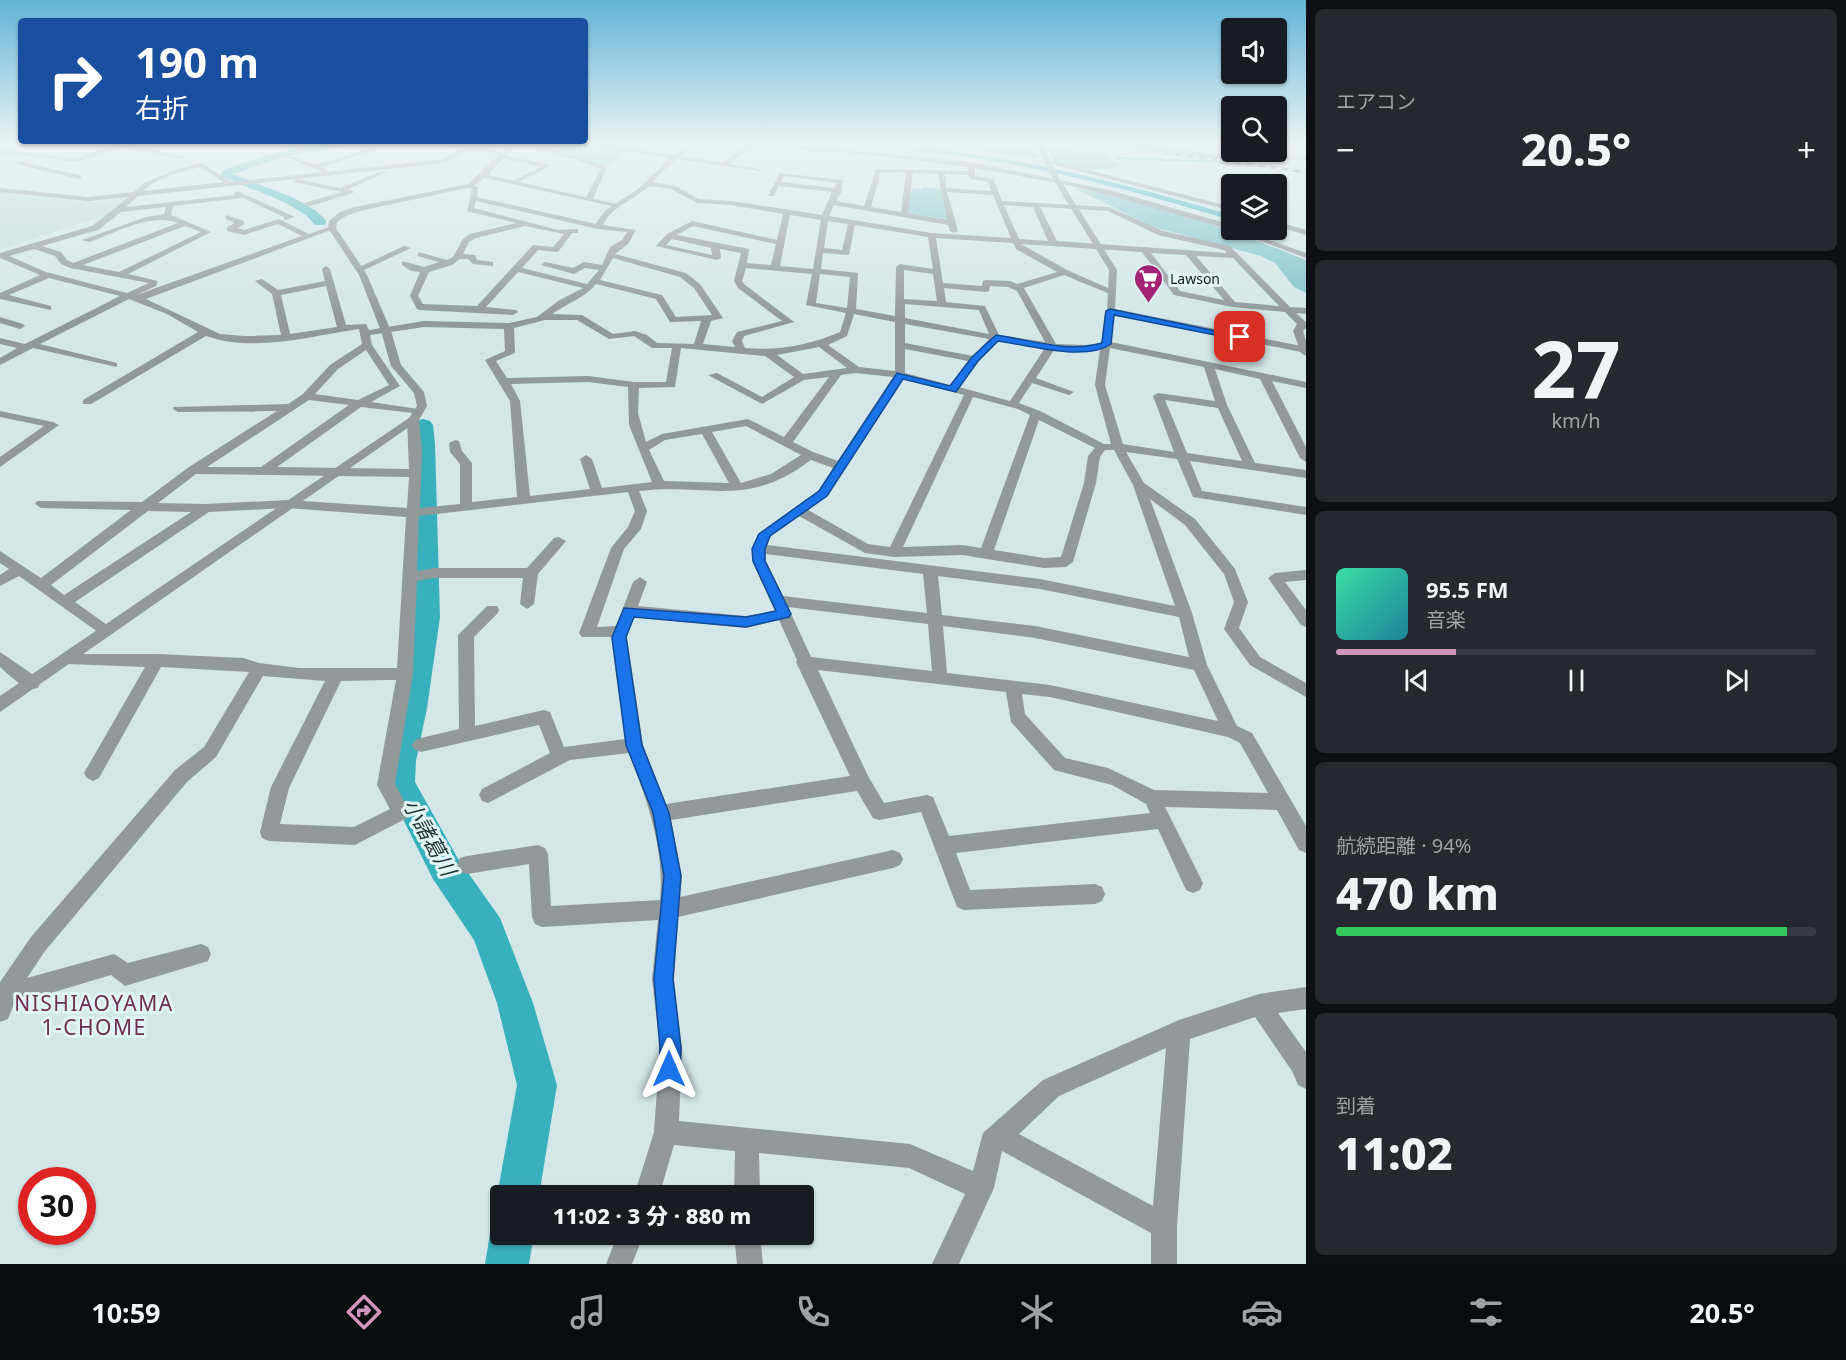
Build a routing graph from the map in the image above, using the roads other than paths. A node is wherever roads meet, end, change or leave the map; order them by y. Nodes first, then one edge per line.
1 (128, 201) edge
2 (198, 201) edge
3 (255, 201) edge
4 (321, 201) edge
5 (417, 201) edge
6 (471, 201) edge
7 (499, 201) edge
8 (599, 201) edge
9 (622, 201) edge
10 (697, 201) edge
11 (869, 201) edge
12 (906, 201) edge
13 (946, 201) edge
14 (1068, 201) edge
15 (1138, 201) edge
16 (1200, 201) edge
17 (832, 203) joint
18 (999, 203) joint
19 (170, 204) junction
20 (307, 205) dead end
21 (616, 205) junction
22 (752, 206) junction
23 (1036, 206) junction
24 (1221, 206) edge
25 (1072, 207) junction
26 (523, 209) junction
27 (867, 209) junction
28 (119, 210) junction
29 (787, 212) junction
30 (904, 215) junction
31 (167, 216) junction
32 (749, 216) dead end
33 (229, 217) dead end
34 (825, 217) junction
35 (509, 218) junction
36 (279, 221) junction
37 (852, 222) junction
38 (186, 223) junction
39 (526, 223) junction
40 (952, 223) junction
41 (1221, 225) edge
42 (598, 227) junction
43 (1146, 227) junction
44 (1287, 227) edge
45 (95, 228) junction
46 (332, 228) junction
47 (570, 231) junction
48 (107, 233) junction
49 (1306, 233) edge
50 (932, 235) junction
51 (670, 236) junction
52 (309, 237) junction
53 (956, 237) junction
54 (1263, 240) edge
55 (1015, 241) junction
56 (780, 243) junction
57 (74, 244) dead end
58 (1054, 244) junction
59 (34, 246) junction
60 (715, 246) junction
61 (1099, 247) junction
62 (63, 248) dead end
63 (407, 249) dead end
64 (821, 250) junction
65 (1145, 250) junction
66 (1165, 251) junction
67 (52, 252) junction
68 (1190, 253) junction
69 (421, 254) dead end
70 (611, 255) junction
71 (1, 256) edge
72 (458, 256) junction
73 (1234, 256) junction
74 (1306, 256) edge
75 (405, 263) dead end
76 (449, 263) junction
77 (490, 264) dead end
78 (545, 265) dead end
79 (742, 265) junction
80 (72, 266) junction
81 (605, 268) junction
82 (775, 268) junction
83 (326, 269) dead end
84 (360, 269) junction
85 (516, 269) junction
86 (425, 270) junction
87 (817, 271) junction
88 (936, 272) junction
89 (1064, 272) junction
90 (121, 274) junction
91 (46, 276) junction
92 (259, 281) dead end
93 (330, 283) junction
94 (592, 284) junction
95 (939, 285) junction
96 (1017, 287) junction
97 (1113, 292) junction
98 (276, 293) junction
99 (1, 296) edge
100 (134, 297) junction
101 (901, 301) junction
102 (942, 304) junction
103 (1232, 304) junction
104 (420, 307) junction
105 (48, 308) dead end
106 (479, 309) junction
107 (1287, 309) junction
108 (851, 310) junction
109 (1110, 311) junction
110 (1306, 311) edge
111 (513, 312) dead end
112 (545, 316) junction
113 (707, 318) junction
114 (0, 320) edge
115 (902, 320) junction
116 (424, 324) junction
117 (1304, 325) edge
118 (20, 326) dead end
119 (509, 326) junction
120 (342, 328) junction
121 (386, 331) junction
122 (204, 333) junction
123 (286, 338) junction
124 (996, 338) junction
125 (367, 339) junction
126 (0, 341) edge
127 (821, 344) junction
128 (1107, 344) junction
129 (677, 345) junction
130 (901, 345) junction
131 (27, 346) junction
132 (698, 346) junction
133 (1052, 346) junction
134 (741, 349) junction
135 (1306, 351) edge
136 (768, 353) junction
137 (975, 359) junction
138 (0, 362) edge
139 (112, 365) dead end
140 (1208, 365) junction
141 (856, 370) junction
142 (837, 373) junction
143 (713, 375) dead end
144 (900, 375) junction
145 (1264, 376) junction
146 (801, 377) junction
147 (1029, 379) junction
148 (504, 381) junction
149 (1306, 385) edge
150 (634, 386) junction
151 (952, 390) junction
152 (1069, 392) dead end
153 (970, 393) junction
154 (307, 396) junction
155 (87, 402) dead end
156 (360, 404) junction
157 (1013, 404) junction
158 (1222, 405) junction
159 (290, 407) junction
160 (178, 409) dead end
161 (1036, 413) junction
162 (0, 414) edge
163 (415, 416) junction
164 (705, 430) junction
165 (455, 443) dead end
166 (786, 443) junction
167 (1102, 447) junction
168 (1118, 447) junction
169 (644, 448) junction
170 (809, 455) junction
171 (1182, 456) junction
172 (1306, 458) edge
173 (586, 459) dead end
174 (0, 463) edge
175 (840, 466) junction
176 (1250, 466) junction
177 (193, 470) junction
178 (265, 470) junction
179 (337, 471) junction
180 (414, 473) junction
181 (1306, 474) edge
182 (659, 485) junction
183 (1139, 485) junction
184 (737, 487) junction
185 (632, 488) junction
186 (597, 492) junction
187 (524, 501) junction
188 (41, 504) dead end
189 (288, 504) junction
190 (144, 507) junction
191 (466, 507) junction
192 (206, 508) junction
193 (798, 510) junction
194 (1306, 511) edge
195 (422, 513) junction
196 (559, 541) dead end
197 (759, 549) junction
198 (894, 552) junction
199 (986, 554) junction
200 (0, 556) edge
201 (19, 570) junction
202 (930, 570) junction
203 (531, 573) junction
204 (1306, 575) edge
205 (413, 577) junction
206 (0, 581) edge
207 (639, 582) dead end
208 (41, 585) junction
209 (64, 602) junction
210 (526, 604) dead end
211 (781, 608) junction
212 (492, 610) dead end
213 (629, 612) junction
214 (1185, 613) junction
215 (935, 620) junction
216 (1306, 621) edge
217 (105, 631) junction
218 (621, 631) junction
219 (68, 657) junction
220 (0, 658) edge
221 (157, 660) junction
222 (804, 662) junction
223 (1199, 665) junction
224 (258, 670) junction
225 (337, 674) junction
226 (405, 674) junction
227 (940, 677) junction
228 (32, 683) junction
229 (1013, 686) junction
230 (1306, 691) edge
231 (0, 705) edge
232 (1232, 731) junction
233 (467, 735) junction
234 (421, 745) dead end
235 (634, 745) junction
236 (560, 757) junction
237 (93, 773) dead end
238 (862, 782) junction
239 (488, 795) dead end
240 (1152, 798) junction
241 (1283, 802) junction
242 (661, 813) junction
243 (1163, 820) junction
244 (1306, 843) edge
245 (943, 846) junction
246 (893, 859) dead end
247 (466, 865) dead end
248 (1193, 883) dead end
249 (1095, 894) dead end
250 (669, 909) junction
251 (201, 954) dead end
252 (1306, 998) edge
253 (3, 1003) edge
254 (1259, 1005) junction
255 (1179, 1031) junction
256 (1306, 1077) edge
257 (666, 1132) junction
258 (999, 1136) junction
259 (747, 1140) junction
260 (649, 1185) edge
261 (747, 1185) edge
262 (981, 1188) junction
263 (1164, 1226) junction
264 (627, 1245) edge
265 (748, 1245) edge
266 (619, 1264) edge
267 (750, 1264) edge
268 (945, 1264) edge
269 (1164, 1264) edge

1 - 28 street
2 - 19 street
3 - 36 street
4 - 20 street
5 - 46 street
6 - 35 street
7 - 26 street
8 - 21 street
9 - 21 street
10 - 22 street
11 - 27 street
12 - 30 street
13 - 40 street
14 - 25 street
15 - 41 street
16 - 24 street
17 - 27 street
17 - 34 street
18 - 23 street
18 - 55 street
19 - 28 street
19 - 31 street
21 - 42 street
22 - 29 street
22 - 32 street
23 - 25 street
23 - 58 street
25 - 43 street
25 - 61 street
26 - 35 street
26 - 42 street
27 - 30 street
28 - 45 street
29 - 34 street
29 - 56 street
30 - 40 street
31 - 38 street
31 - 48 street
33 - 36 street
34 - 37 street
34 - 64 street
35 - 39 street
36 - 52 street
37 - 50 street
37 - 64 street
38 - 80 street
38 - 90 street
39 - 47 street
39 - 72 street
40 - 53 street
42 - 47 street
42 - 70 street
43 - 66 street
43 - 73 street
44 - 49 street
45 - 48 street
45 - 59 street
46 - 52 street
46 - 84 street
47 - 85 street
48 - 57 street
50 - 53 street
50 - 88 street
51 - 56 street
51 - 60 street
51 - 60 street
52 - 100 street
53 - 55 street
54 - 74 street
55 - 58 street
55 - 89 street
56 - 82 street
58 - 61 street
59 - 67 street
59 - 71 street
60 - 79 street
61 - 65 street
61 - 97 street
62 - 67 street
63 - 84 street
64 - 87 street
65 - 66 street
65 - 103 street
66 - 68 street
67 - 80 street
68 - 73 street
68 - 103 street
69 - 76 street
70 - 81 street
70 - 113 street
71 - 91 street
72 - 76 street
72 - 77 street
73 - 107 street
75 - 86 street
76 - 86 street
78 - 81 street
79 - 82 street
79 - 134 street
80 - 90 street
81 - 94 street
82 - 87 street
83 - 93 street
84 - 121 street
85 - 94 street
85 - 106 street
86 - 104 street
87 - 108 street
87 - 108 street
88 - 95 street
88 - 101 street
89 - 96 street
89 - 97 street
90 - 100 street
91 - 99 street
91 - 100 street
92 - 98 street
93 - 98 street
93 - 120 street
94 - 112 street
94 - 113 street
95 - 96 street
95 - 102 street
96 - 133 street
97 - 109 street
98 - 123 street
99 - 105 street
100 - 122 street
100 - 131 street
101 - 102 street
101 - 115 street
102 - 124 street
103 - 107 street
104 - 106 street
104 - 116 street
106 - 111 street
107 - 110 street
107 - 117 street
108 - 115 street
108 - 127 street
109 - 128 street
109 - 135 street
112 - 119 street
112 - 129 street
113 - 132 street
114 - 118 street
115 - 124 street
115 - 130 street
116 - 119 street
116 - 121 street
117 - 135 street
119 - 148 street
120 - 123 street
120 - 125 street
121 - 125 street
121 - 163 street
122 - 123 street
122 - 155 street
124 - 133 street
124 - 137 street
125 - 154 street
125 - 156 street
126 - 131 street
127 - 136 street
127 - 141 street
128 - 133 street
128 - 140 street
128 - 168 street
129 - 132 street
129 - 150 street
130 - 137 street
130 - 144 street
131 - 138 street
131 - 139 street
132 - 134 street
133 - 147 street
134 - 136 street
136 - 146 street
137 - 151 street
140 - 145 street
140 - 158 street
141 - 142 street
141 - 144 street
142 - 146 street
142 - 166 street
143 - 146 street
144 - 151 street
144 - 175 street
145 - 149 street
145 - 172 street
147 - 152 street
147 - 157 street
148 - 150 street
148 - 187 street
150 - 169 street
151 - 153 street
153 - 157 street
153 - 198 street
154 - 156 street
154 - 159 street
156 - 163 street
156 - 178 street
157 - 161 street
158 - 171 street
158 - 176 street
159 - 160 street
159 - 177 street
161 - 167 street
161 - 199 street
162 - 174 street
163 - 179 street
163 - 180 street
164 - 166 street
164 - 169 street
164 - 184 street
165 - 191 street
166 - 170 street
167 - 168 street
167 - 199 street
168 - 171 street
168 - 183 street
169 - 182 street
170 - 175 street
170 - 184 street
171 - 176 street
171 - 194 street
173 - 186 street
175 - 193 street
176 - 181 street
177 - 178 street
177 - 190 street
178 - 179 street
179 - 180 street
179 - 189 street
180 - 195 street
182 - 184 street
182 - 185 street
183 - 214 street
183 - 230 street
185 - 186 street
185 - 218 street
186 - 187 street
187 - 191 street
188 - 190 street
189 - 192 street
189 - 195 street
189 - 217 street
190 - 192 street
190 - 208 street
191 - 195 street
192 - 209 street
193 - 197 street
193 - 198 street
195 - 205 street
196 - 203 street
197 - 202 street
197 - 211 street
198 - 199 street
200 - 201 street
201 - 206 street
201 - 208 street
202 - 214 street
202 - 215 street
203 - 205 street
203 - 210 street
204 - 216 street
205 - 226 street
207 - 213 street
208 - 209 street
209 - 217 street
211 - 213 street
211 - 215 street
211 - 222 street
212 - 233 street
213 - 218 street
214 - 223 street
215 - 223 street
215 - 227 street
217 - 219 street
218 - 235 street
219 - 221 street
219 - 228 street
220 - 228 street
221 - 224 street
221 - 237 street
222 - 227 street
222 - 238 street
223 - 232 street
224 - 225 street
224 - 253 street
225 - 226 street
225 - 226 street
227 - 229 street
228 - 231 street
229 - 232 street
229 - 240 street
232 - 241 street
233 - 234 street
233 - 236 street
235 - 236 street
235 - 242 street
236 - 239 street
238 - 242 street
238 - 245 street
240 - 241 street
240 - 243 street
241 - 244 street
242 - 250 street
243 - 245 street
243 - 248 street
245 - 249 street
246 - 250 street
247 - 250 street
250 - 257 street
251 - 253 street
252 - 254 street
254 - 255 street
254 - 256 street
255 - 258 street
255 - 263 street
257 - 259 street
257 - 260 street
258 - 262 street
258 - 263 street
259 - 261 street
259 - 262 street
262 - 268 street
263 - 269 street
264 - 266 street
265 - 267 street

